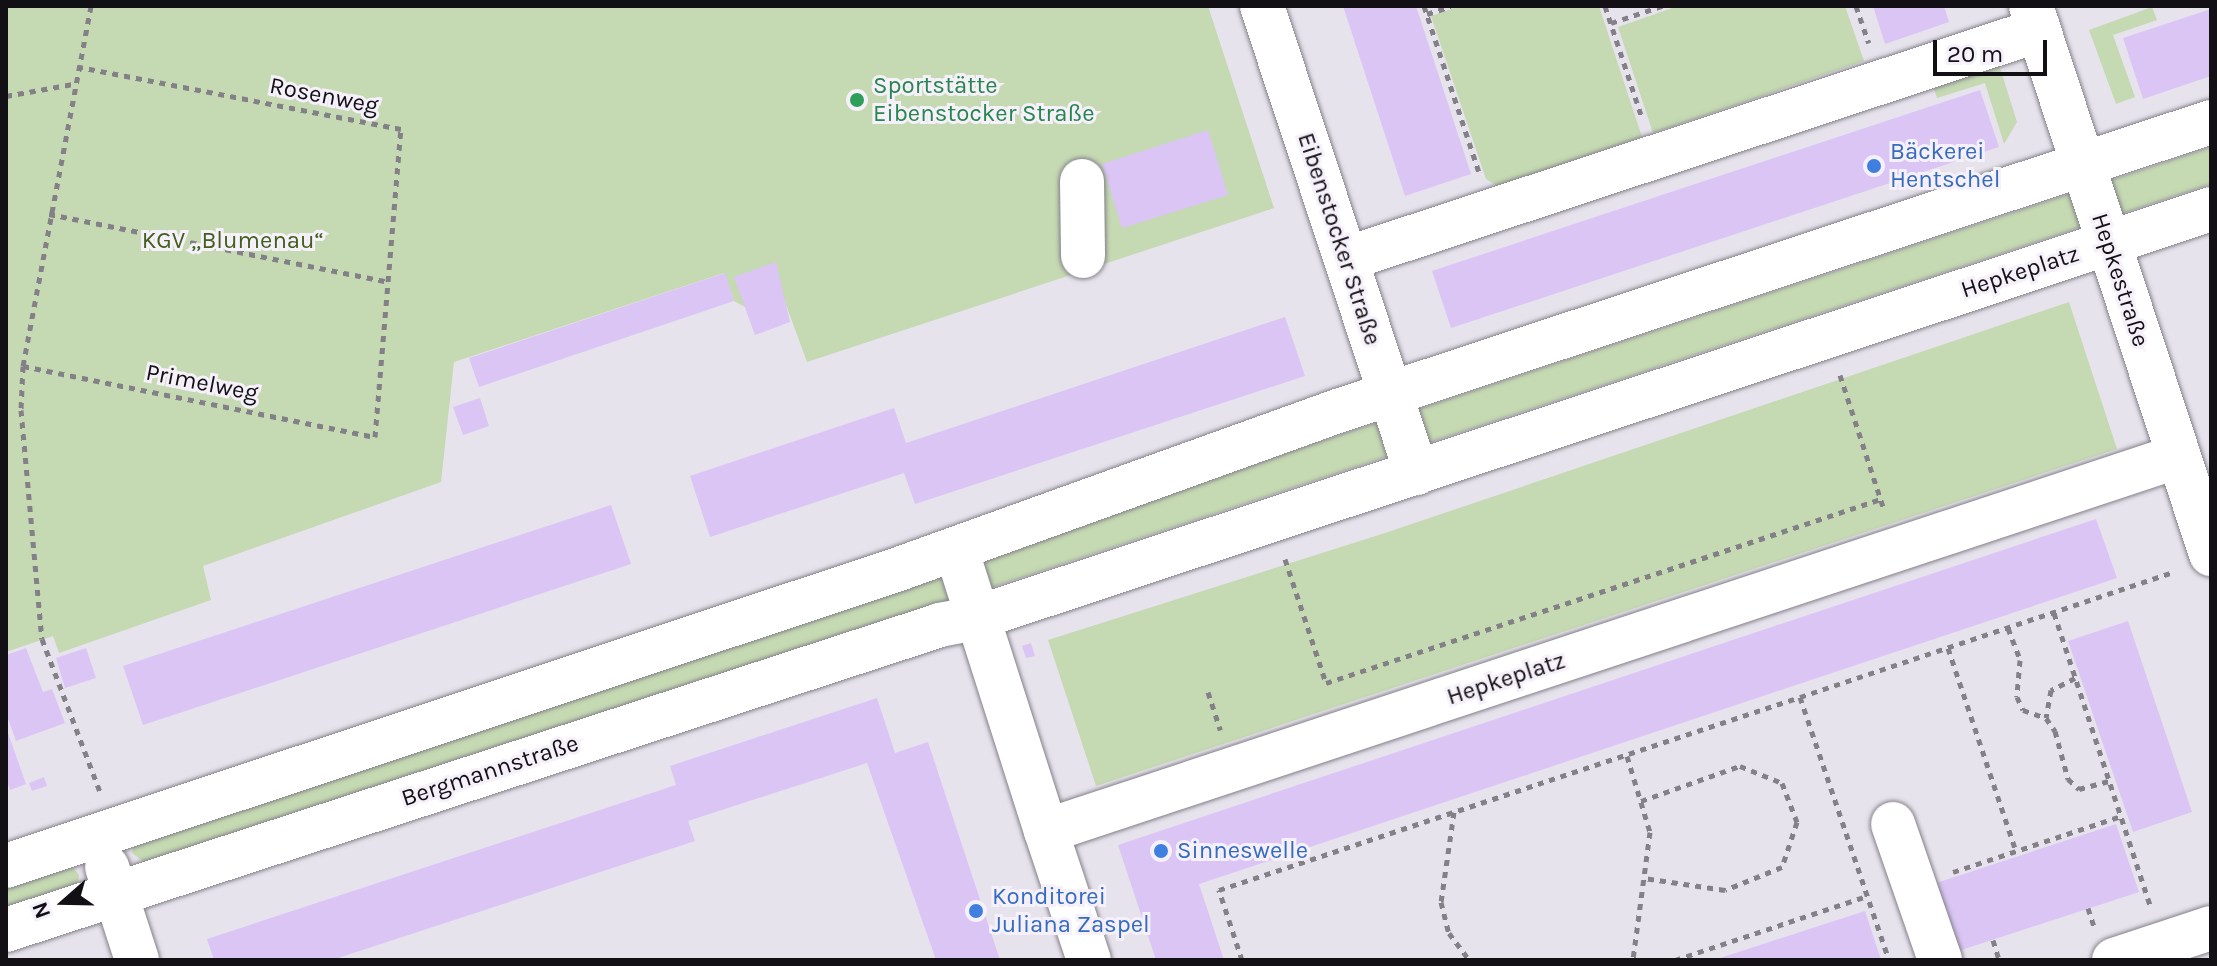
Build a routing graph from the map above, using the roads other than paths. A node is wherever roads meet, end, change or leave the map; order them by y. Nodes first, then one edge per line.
1 (1262, 6) edge
2 (2035, 18) edge
3 (2211, 122) edge
4 (2083, 165) junction
5 (1082, 181) dead end
6 (2211, 209) edge
7 (2108, 244) junction
8 (1083, 256) dead end
9 (1346, 259) junction
10 (1390, 394) junction
11 (2179, 456) junction
12 (1416, 473) junction
13 (956, 549) junction
14 (2197, 562) edge
15 (976, 618) junction
16 (1893, 824) dead end
17 (1046, 831) junction
18 (106, 834) junction
19 (6, 866) edge
20 (117, 896) junction
21 (2211, 928) edge
22 (6, 930) edge
23 (2166, 952) edge
24 (137, 960) edge
25 (1089, 960) edge
26 (1940, 960) edge
27 (2114, 960) edge

1 - 9 street, Eibenstocker Straße
2 - 4 street, Hepkestraße
2 - 9 street
3 - 4 street
4 - 7 street, Hepkestraße
4 - 10 street
5 - 8 street
6 - 7 street, Hepkeplatz
7 - 11 street, Hepkestraße
7 - 12 street, Hepkeplatz
9 - 10 street, Eibenstocker Straße
10 - 12 street, Eibenstocker Straße
10 - 13 street
11 - 14 street, Hepkestraße
11 - 17 street, Hepkeplatz
12 - 15 street, Hepkeplatz
13 - 15 street
13 - 18 street
15 - 17 street
15 - 20 street, Bergmannstraße
16 - 26 street
17 - 25 street
18 - 19 street
18 - 20 street
20 - 22 street, Bergmannstraße
20 - 24 street
21 - 23 street
23 - 27 street

